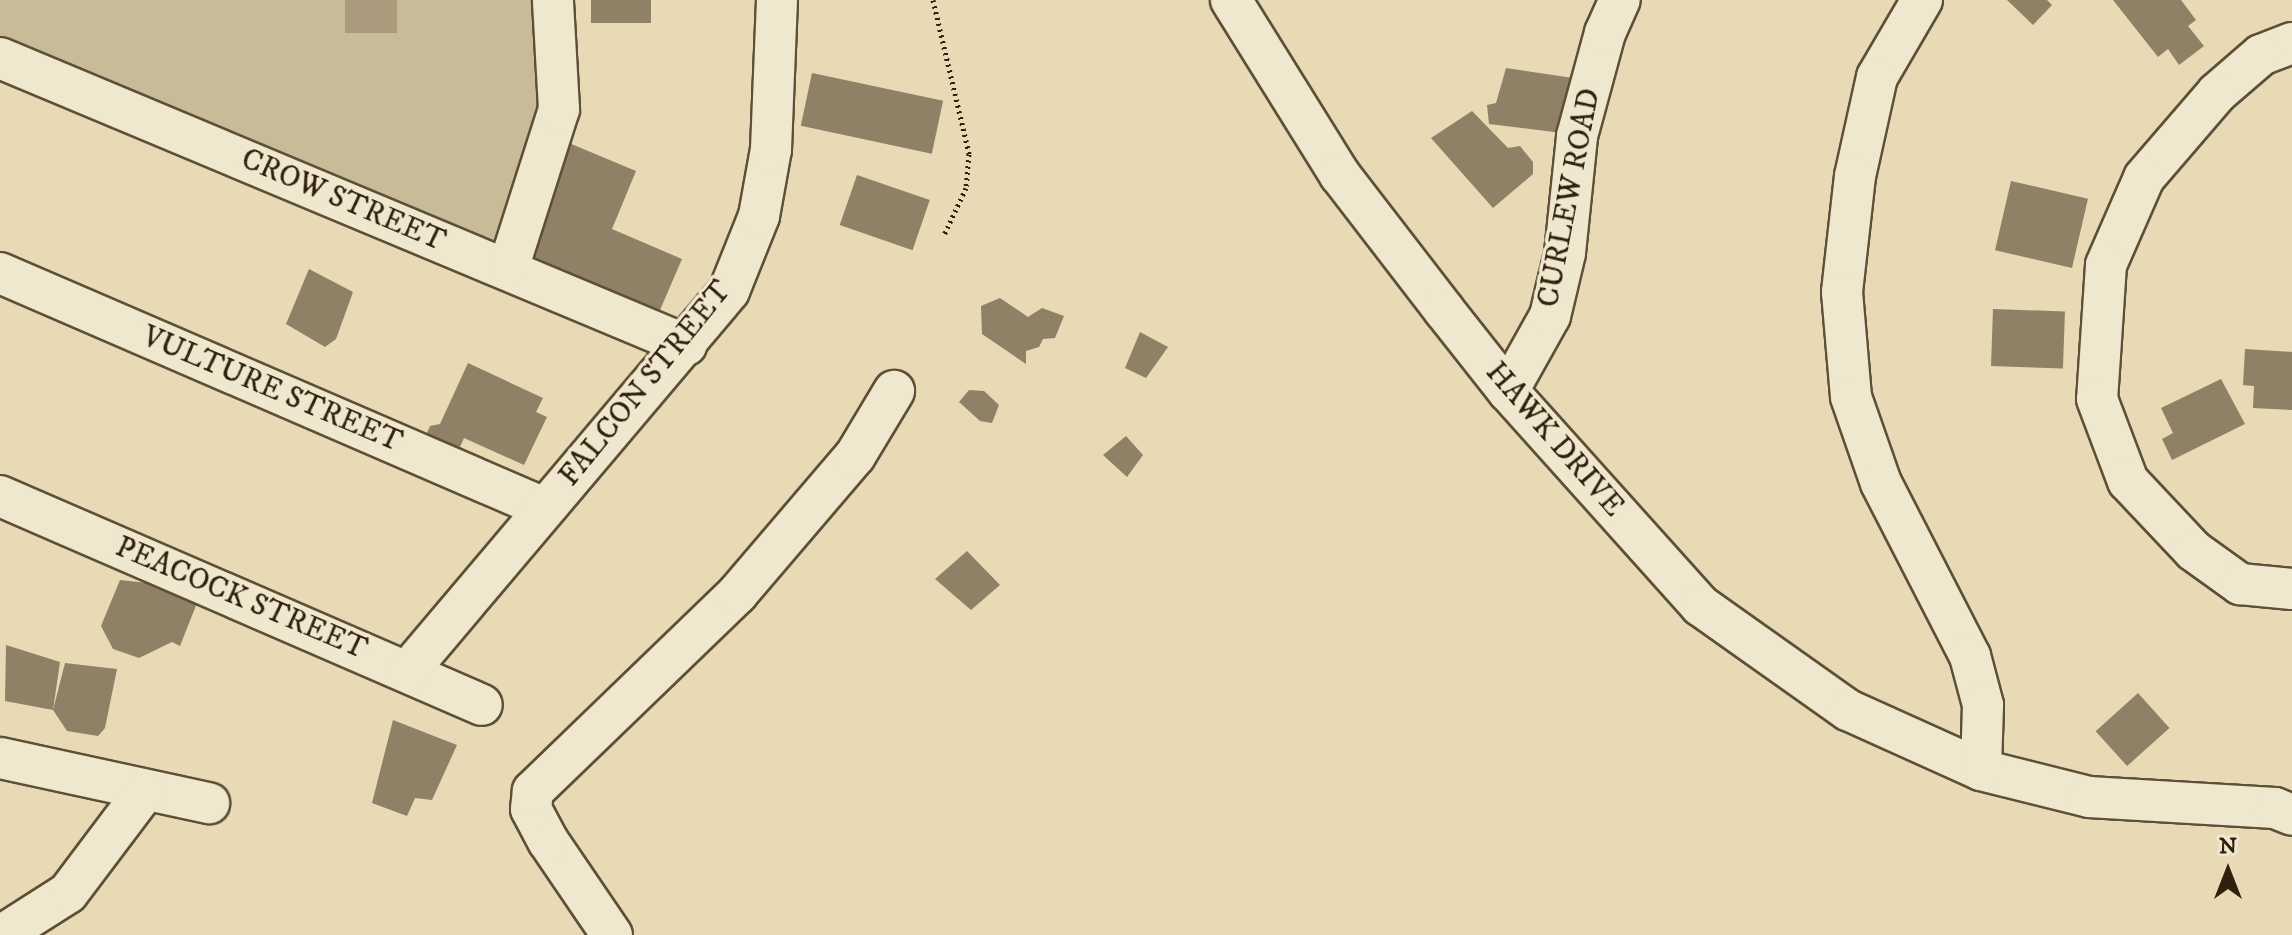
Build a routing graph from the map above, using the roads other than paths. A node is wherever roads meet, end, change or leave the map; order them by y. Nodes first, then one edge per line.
1 (553, 0) edge
2 (777, 0) edge
3 (1620, 0) edge
4 (1922, 0) edge
5 (1245, 6) edge
6 (2292, 43) edge
7 (0, 58) edge
8 (508, 269) junction
9 (0, 273) edge
10 (686, 345) junction
11 (894, 391) dead end
12 (1508, 391) junction
13 (0, 496) edge
14 (544, 508) junction
15 (2292, 589) edge
16 (408, 671) junction
17 (482, 705) dead end
18 (0, 758) edge
19 (1981, 770) junction
20 (144, 792) junction
21 (209, 803) dead end
22 (2292, 815) edge
23 (2, 935) edge
24 (612, 935) edge

1 - 8 street
2 - 10 street, FALCON STREET
3 - 12 street, CURLEW ROAD
4 - 19 street
5 - 12 street, HAWK DRIVE
6 - 15 street
7 - 8 street, CROW STREET
8 - 10 street, CROW STREET
9 - 14 street, VULTURE STREET
10 - 14 street, FALCON STREET
11 - 24 street
12 - 19 street, HAWK DRIVE
13 - 16 street, PEACOCK STREET
14 - 16 street, FALCON STREET
16 - 17 street, PEACOCK STREET
18 - 20 street
19 - 22 street, HAWK DRIVE
20 - 21 street
20 - 23 street

